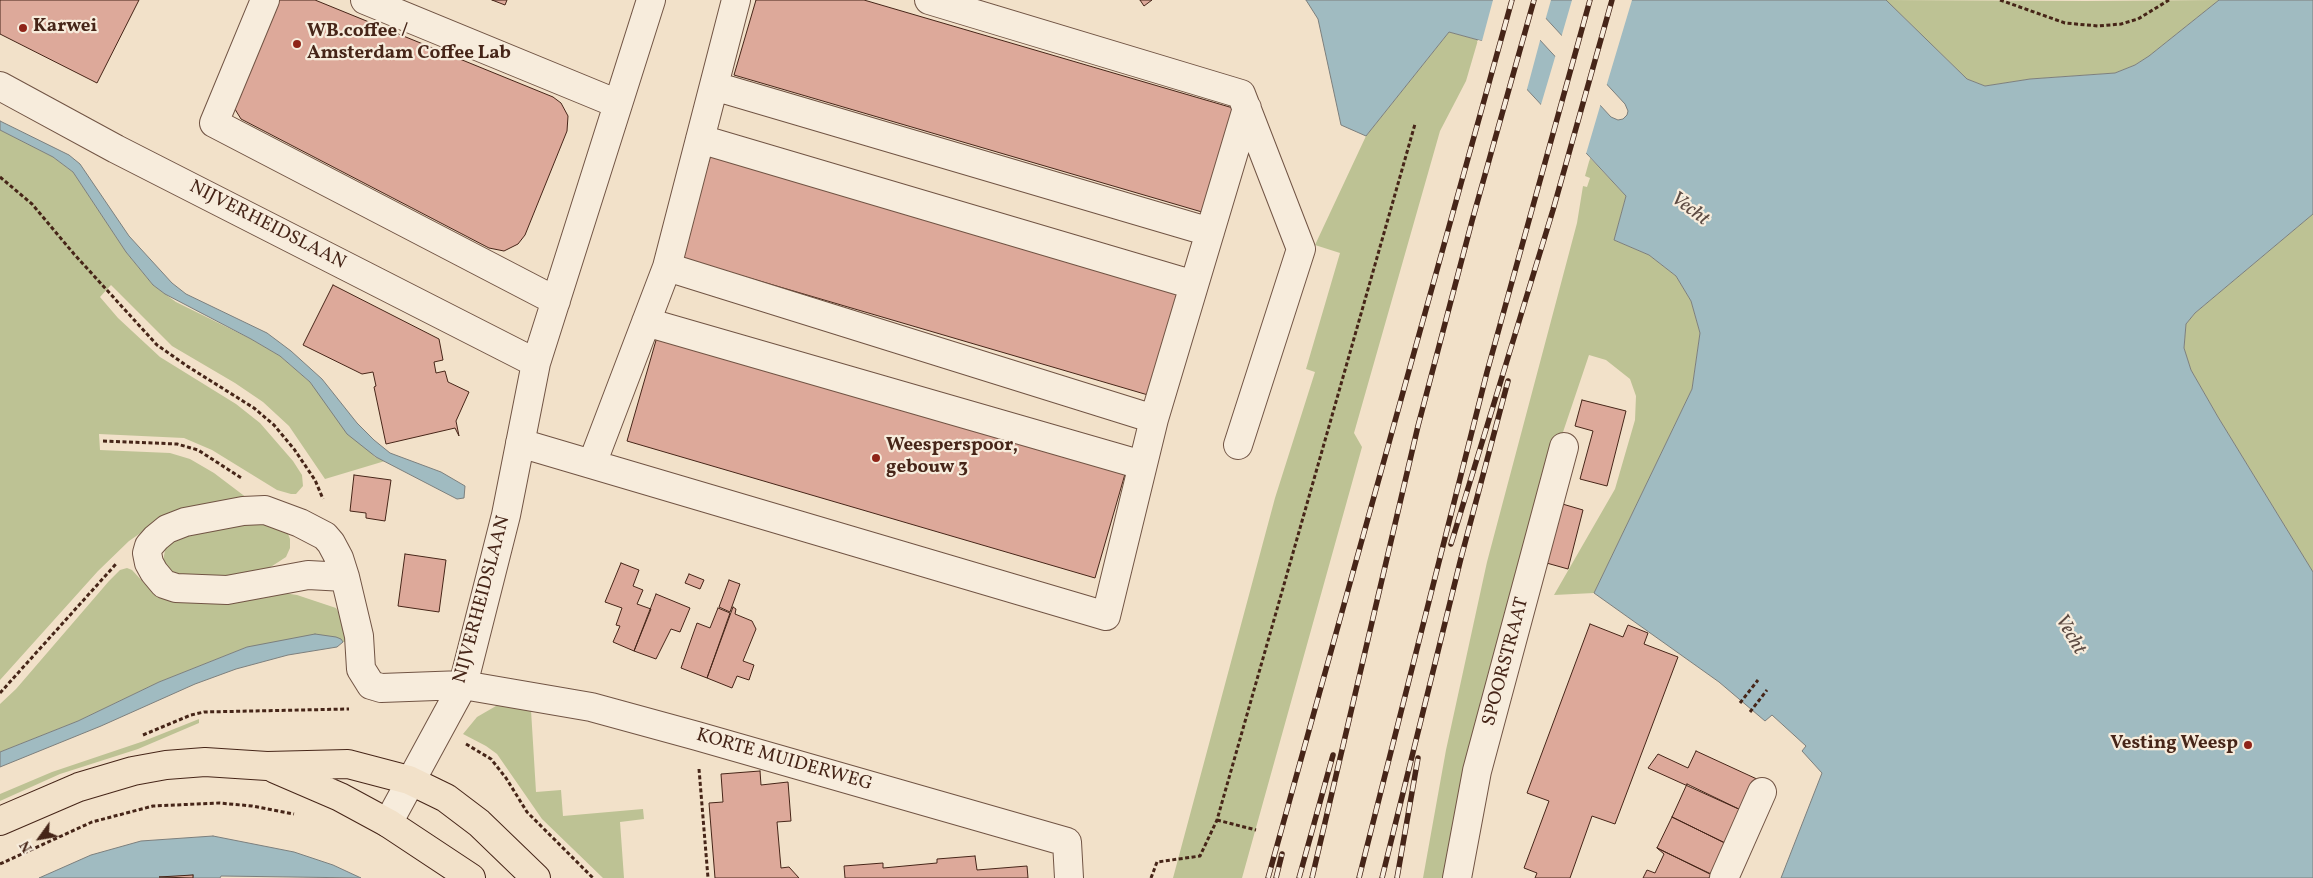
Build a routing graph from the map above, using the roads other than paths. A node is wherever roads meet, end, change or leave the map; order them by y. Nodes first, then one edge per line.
1 (266, 0) edge
2 (365, 0) edge
3 (651, 0) edge
4 (736, 0) edge
5 (929, 0) edge
6 (0, 86) edge
7 (714, 86) junction
8 (618, 104) junction
9 (1246, 108) junction
10 (700, 139) junction
11 (1210, 232) junction
12 (667, 267) junction
13 (1194, 285) junction
14 (556, 301) junction
15 (646, 322) junction
16 (536, 363) junction
17 (1154, 419) junction
18 (520, 443) junction
19 (1238, 445) dead end
20 (1564, 447) dead end
21 (592, 464) junction
22 (1142, 465) junction
23 (345, 577) junction
24 (463, 686) junction
25 (267, 766) junction
26 (409, 780) junction
27 (1762, 792) dead end
28 (0, 822) edge
29 (388, 822) junction
30 (471, 878) edge
31 (536, 878) edge
32 (1069, 878) edge
33 (1458, 878) edge
34 (1724, 878) edge

1 - 14 street
2 - 8 street
3 - 8 street, NIJVERHEIDSLAAN
4 - 7 street
5 - 9 street
6 - 16 street, NIJVERHEIDSLAAN
7 - 10 street
7 - 11 street
8 - 14 street, NIJVERHEIDSLAAN
9 - 11 street
9 - 19 street
10 - 12 street
10 - 13 street
11 - 13 street
12 - 15 street
12 - 17 street
13 - 17 street
14 - 16 street, NIJVERHEIDSLAAN
15 - 21 street
15 - 22 street
16 - 18 street, NIJVERHEIDSLAAN
17 - 22 street
18 - 21 street
18 - 24 street, NIJVERHEIDSLAAN
20 - 33 street, SPOORSTRAAT
21 - 22 street
23 - 23 street
23 - 24 street, KORTE MUIDERWEG
24 - 26 street, NIJVERHEIDSLAAN
24 - 32 street, KORTE MUIDERWEG
25 - 26 main road
25 - 28 main road
25 - 29 main road
26 - 29 street, NIJVERHEIDSLAAN
26 - 31 main road
27 - 34 street
29 - 30 main road

